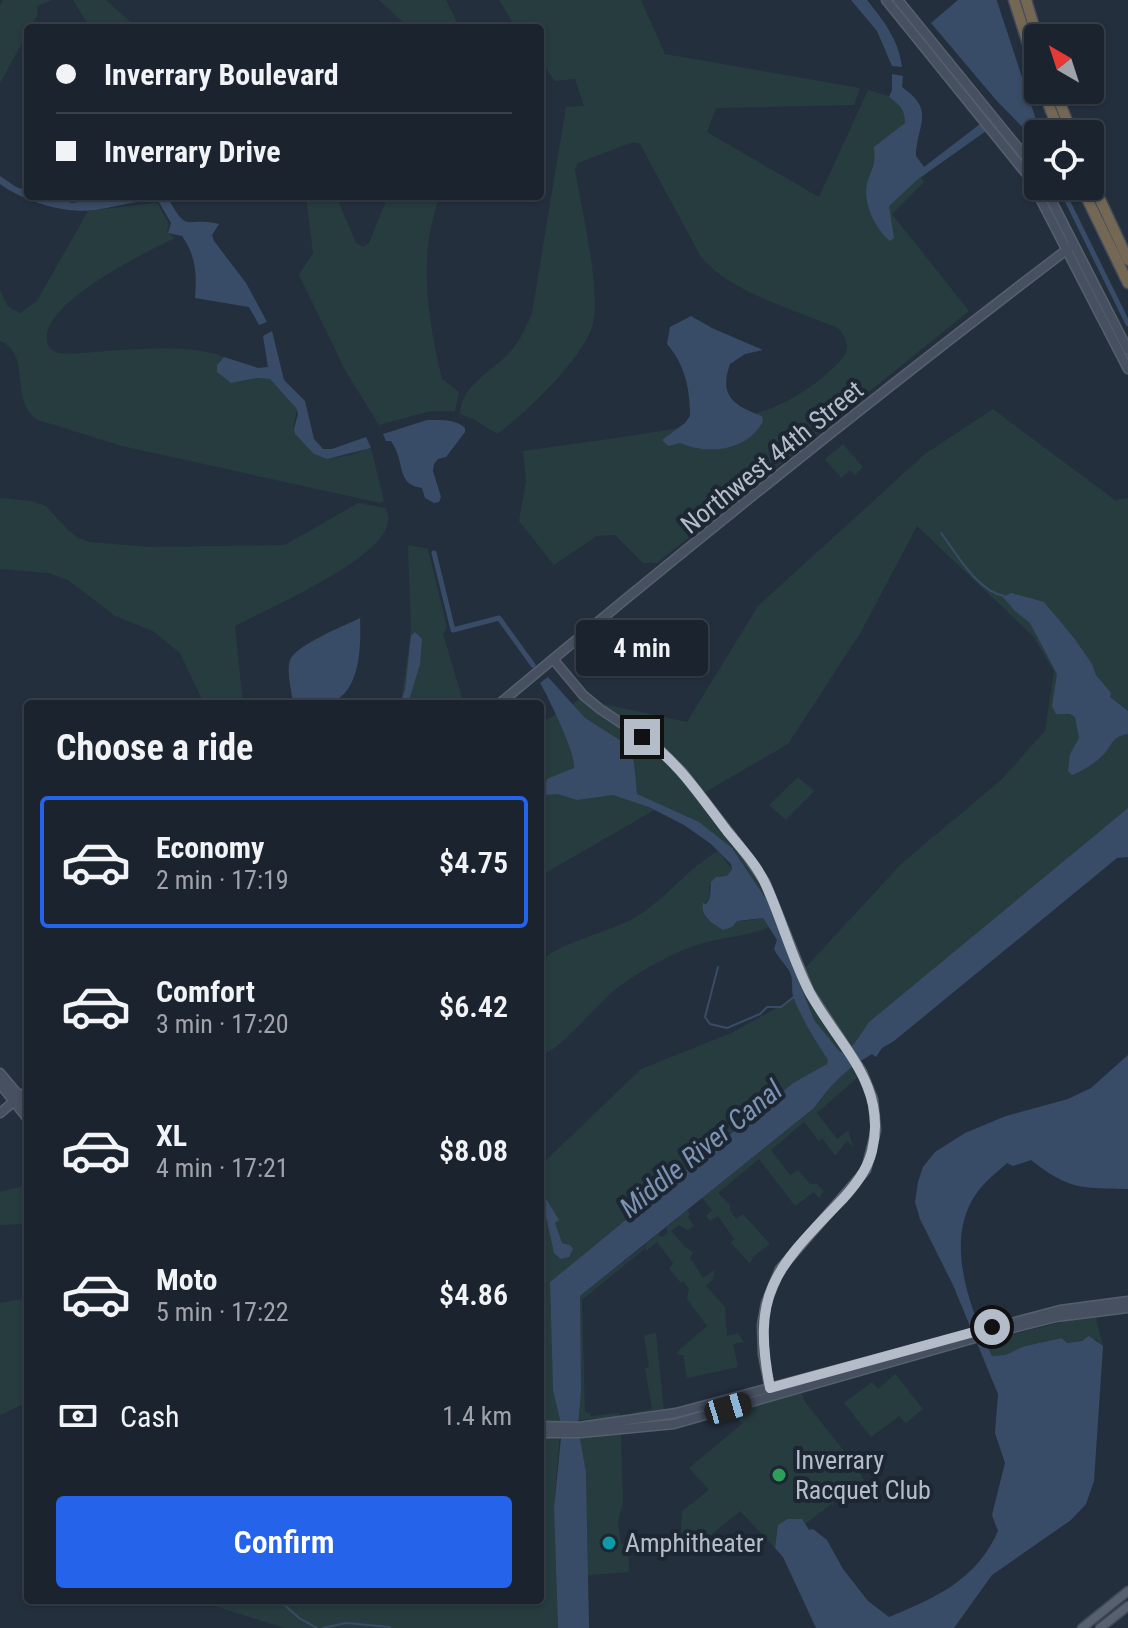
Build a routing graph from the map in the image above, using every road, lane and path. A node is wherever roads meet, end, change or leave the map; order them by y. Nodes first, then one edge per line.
1 (886, 0) edge
2 (898, 0) edge
3 (1014, 0) edge
4 (1026, 0) edge
5 (1033, 24) edge
6 (1024, 31) edge
7 (1024, 155) edge
8 (1024, 166) edge
9 (1046, 200) edge
10 (1050, 200) edge
11 (1088, 200) edge
12 (1100, 200) edge
13 (1069, 248) junction
14 (1128, 260) edge
15 (1128, 283) edge
16 (1128, 350) edge
17 (1128, 369) edge
18 (553, 659) junction
19 (504, 700) edge
20 (0, 1073) edge
21 (0, 1084) edge
22 (24, 1093) edge
23 (17, 1099) junction
24 (24, 1103) edge
25 (24, 1112) edge
26 (0, 1113) edge
27 (1128, 1301) edge
28 (1128, 1308) edge
29 (991, 1330) junction
30 (770, 1392) junction
31 (544, 1427) edge
32 (560, 1430) junction
33 (544, 1432) edge
34 (1128, 1591) edge
35 (1128, 1606) edge
36 (1082, 1628) edge
37 (1100, 1628) edge

1 - 8 street
2 - 7 street
3 - 6 highway
4 - 5 highway
9 - 13 street
10 - 13 street
11 - 15 highway
12 - 14 highway
13 - 16 street
13 - 17 street
13 - 18 street, Northwest 44th Street
18 - 19 street, Northwest 44th Street
18 - 30 street
20 - 23 street
21 - 23 street
22 - 23 street
23 - 24 street
23 - 25 street
23 - 26 street
27 - 29 street
28 - 29 street
29 - 30 street
30 - 32 street
31 - 32 street
32 - 33 street
34 - 36 main road
35 - 37 main road

